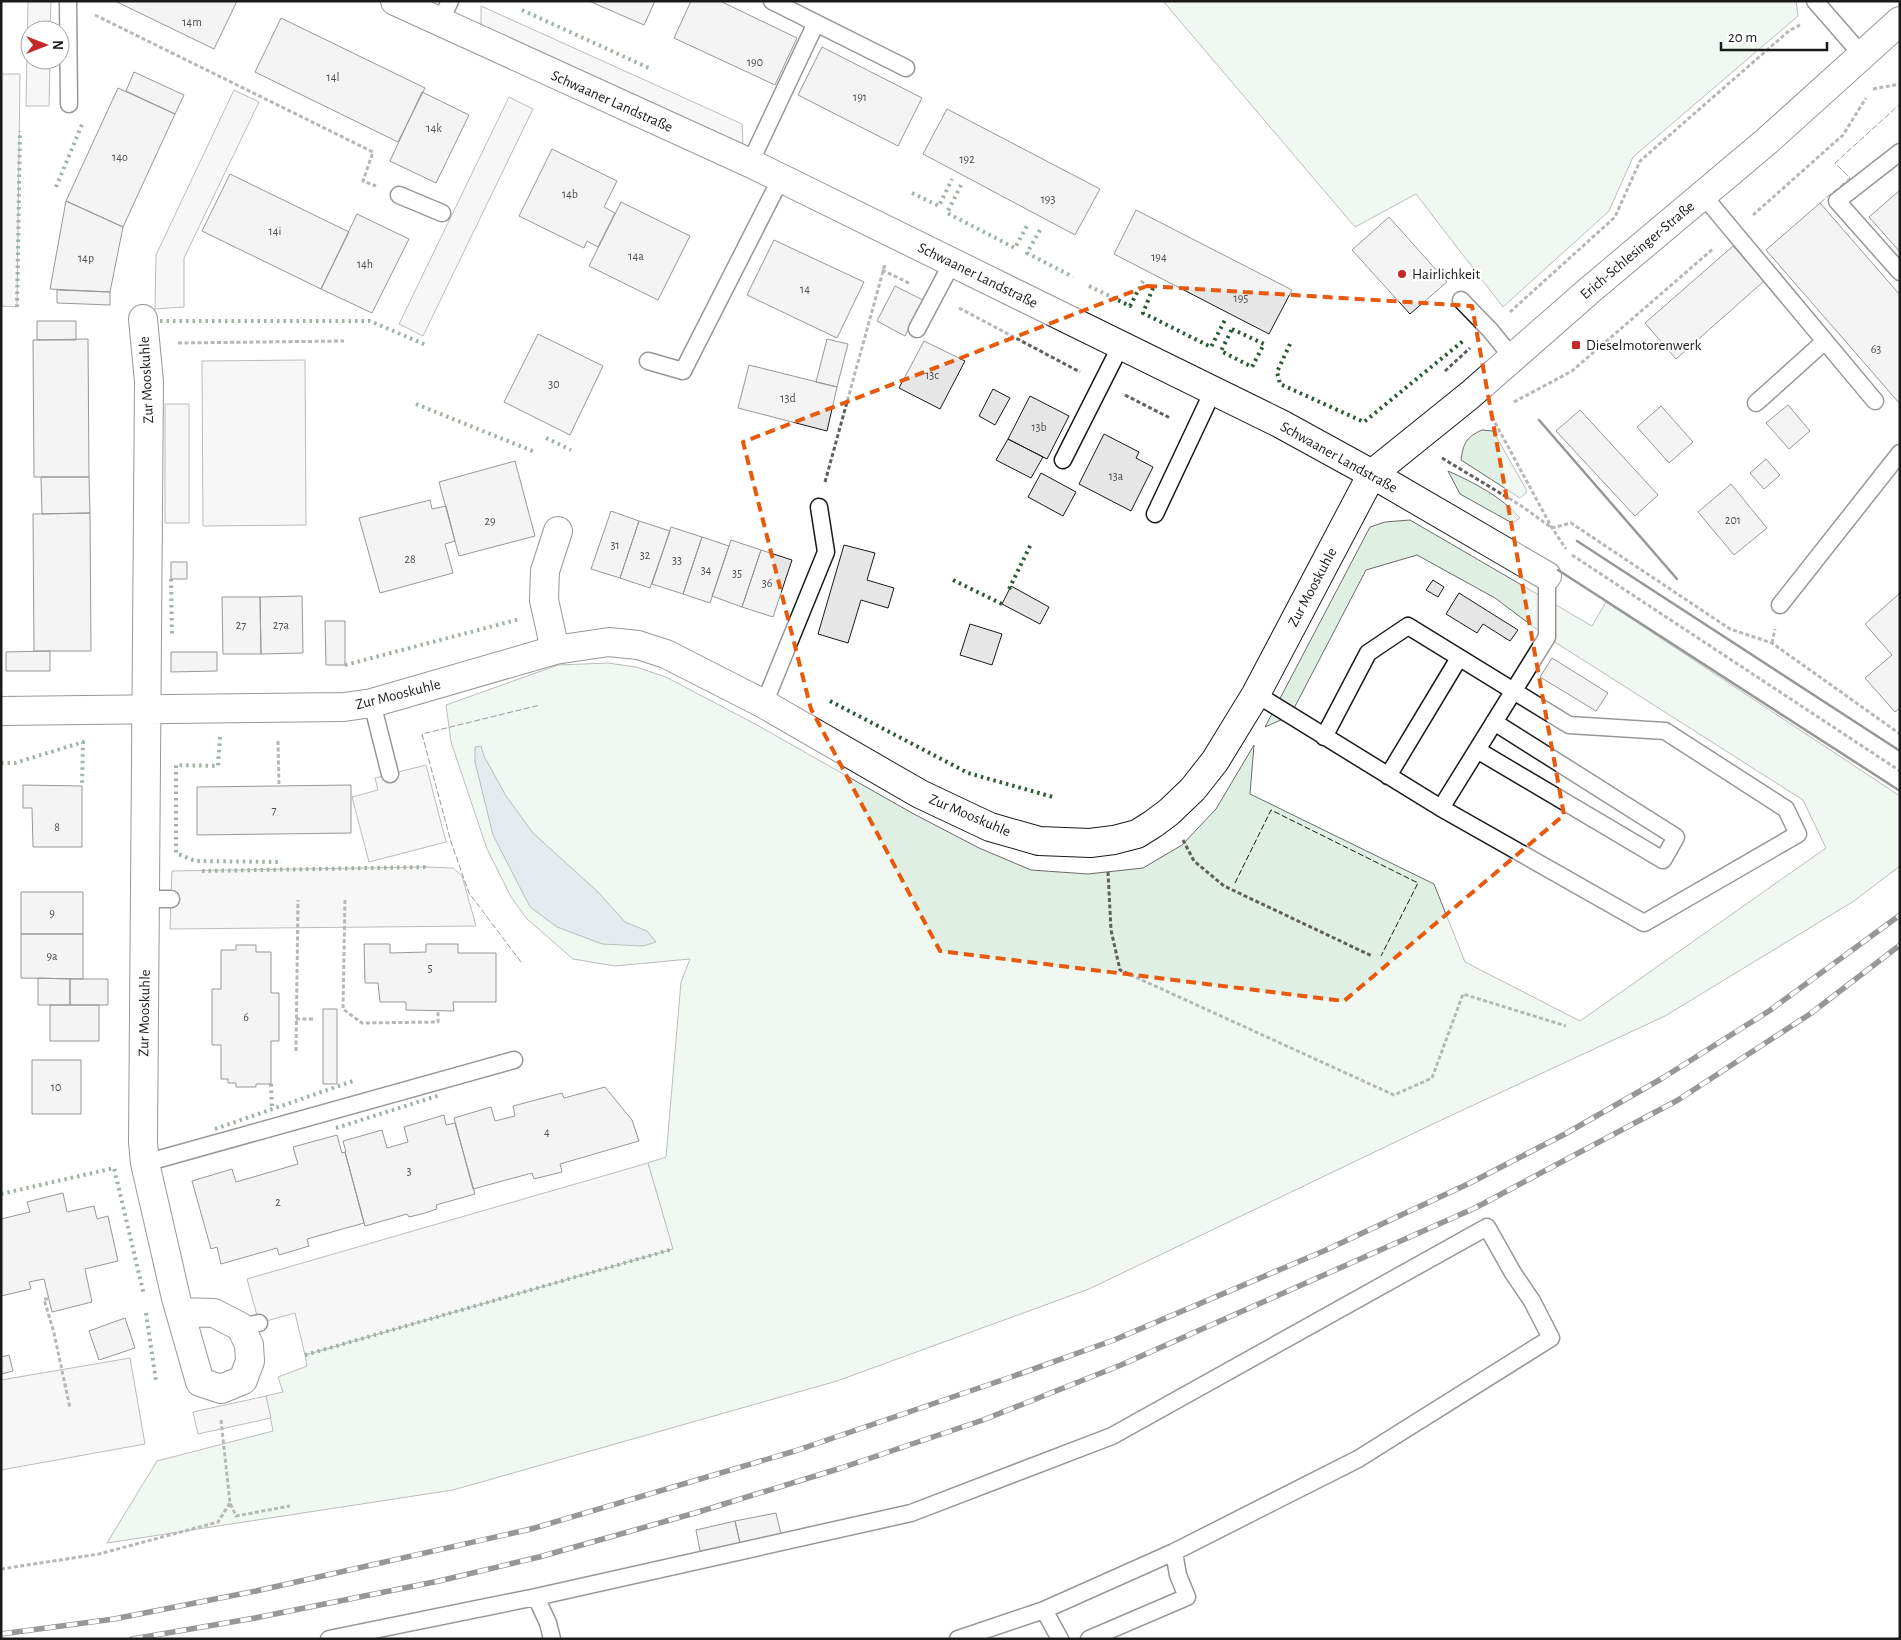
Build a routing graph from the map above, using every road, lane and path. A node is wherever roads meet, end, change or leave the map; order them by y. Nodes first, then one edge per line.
1 (395, 1) edge
2 (772, 1) edge
3 (1815, 1) edge
4 (68, 2) edge
5 (445, 12) edge
6 (1825, 14) junction
7 (1900, 21) edge
8 (816, 23) junction
9 (1862, 55) junction
10 (906, 68) dead end
11 (1875, 83) dead end
12 (1900, 84) edge
13 (1870, 90) junction
14 (69, 104) dead end
15 (1900, 152) edge
16 (750, 163) junction
17 (781, 178) junction
18 (1702, 194) junction
19 (399, 195) joint
20 (442, 213) dead end
21 (1734, 232) junction
22 (895, 235) junction
23 (952, 262) junction
24 (882, 270) junction
25 (1900, 272) edge
26 (935, 295) junction
27 (1461, 300) dead end
28 (917, 329) dead end
29 (1490, 330) junction
30 (144, 331) joint
31 (344, 341) dead end
32 (1825, 341) junction
33 (1121, 345) junction
34 (1512, 357) junction
35 (648, 361) dead end
36 (1438, 376) dead end
37 (1189, 379) junction
38 (1102, 383) junction
39 (1213, 391) junction
40 (1756, 402) dead end
41 (1875, 402) dead end
42 (1507, 406) dead end
43 (1498, 410) dead end
44 (1438, 455) dead end
45 (1899, 457) edge
46 (1063, 460) dead end
47 (1372, 474) junction
48 (819, 507) joint
49 (1155, 514) dead end
50 (1552, 528) junction
51 (558, 531) dead end
52 (1546, 576) joint
53 (1780, 605) dead end
54 (555, 650) junction
55 (1459, 658) junction
56 (1513, 691) junction
57 (1256, 694) junction
58 (372, 703) junction
59 (764, 704) junction
60 (277, 708) junction
61 (146, 710) junction
62 (1, 711) edge
63 (1494, 722) junction
64 (1900, 734) edge
65 (1324, 737) junction
66 (1477, 750) junction
67 (1900, 771) edge
68 (390, 774) dead end
69 (1388, 776) junction
70 (279, 786) dead end
71 (1440, 808) junction
72 (1169, 812) junction
73 (1106, 841) junction
74 (298, 900) dead end
75 (345, 900) dead end
76 (1372, 956) dead end
77 (438, 1011) dead end
78 (296, 1018) junction
79 (313, 1018) dead end
80 (1566, 1026) dead end
81 (296, 1051) dead end
82 (514, 1060) dead end
83 (145, 1163) junction
84 (48, 1298) dead end
85 (180, 1312) junction
86 (221, 1389) junction
87 (70, 1408) dead end
88 (230, 1503) junction
89 (290, 1506) dead end
90 (1174, 1552) junction
91 (1, 1569) edge
92 (536, 1597) junction
93 (1044, 1610) junction
94 (329, 1639) edge
95 (552, 1639) edge
96 (958, 1639) edge
97 (1060, 1639) edge
98 (1089, 1639) edge

1 - 5 street, Schwaaner Landstraße
2 - 8 lane
3 - 6 lane
4 - 14 lane
4 - 19 path
5 - 16 street, Schwaaner Landstraße
6 - 9 lane
6 - 29 path
7 - 9 street, Erich-Schlesinger-Straße
8 - 10 lane
8 - 16 lane
9 - 18 street, Erich-Schlesinger-Straße
11 - 13 path
12 - 13 path
13 - 21 path
15 - 25 lane
16 - 17 street, Schwaaner Landstraße
17 - 22 street, Schwaaner Landstraße
17 - 35 lane
18 - 21 lane
18 - 34 street, Erich-Schlesinger-Straße
19 - 20 lane
21 - 32 lane
21 - 42 path
22 - 23 street, Schwaaner Landstraße
22 - 24 path
23 - 26 lane
23 - 33 street, Schwaaner Landstraße
24 - 26 path
24 - 48 path
26 - 28 lane
26 - 38 path
27 - 29 lane
29 - 34 lane
29 - 36 path
30 - 31 path
30 - 61 street, Zur Mooskuhle
32 - 40 lane
32 - 41 lane
33 - 37 street, Schwaaner Landstraße
33 - 38 lane
34 - 47 street, Erich-Schlesinger-Straße
37 - 38 path
37 - 39 street, Schwaaner Landstraße
38 - 46 lane
39 - 47 street, Schwaaner Landstraße
39 - 49 lane
43 - 50 path
44 - 50 path
45 - 53 lane
47 - 52 street, Schwaaner Landstraße
47 - 57 street, Zur Mooskuhle
48 - 59 lane
50 - 64 path
50 - 67 path
51 - 54 street
52 - 56 lane
54 - 58 street, Zur Mooskuhle
54 - 59 street, Zur Mooskuhle
55 - 56 lane
55 - 65 lane
55 - 69 lane
56 - 63 lane
56 - 71 lane
57 - 65 lane
57 - 72 street, Zur Mooskuhle
58 - 60 street, Zur Mooskuhle
58 - 68 lane
59 - 73 street, Zur Mooskuhle
60 - 61 street, Zur Mooskuhle
60 - 70 path
61 - 62 street, Zur Mooskuhle
61 - 83 street, Zur Mooskuhle
63 - 66 lane
63 - 66 lane
65 - 69 lane
66 - 71 lane
69 - 71 lane
72 - 73 street, Zur Mooskuhle
72 - 76 path
73 - 80 path
74 - 78 path
75 - 77 path
78 - 79 path
78 - 81 path
82 - 83 lane
83 - 85 street, Zur Mooskuhle
84 - 87 path
85 - 86 street, Zur Mooskuhle
85 - 86 street
86 - 88 path
88 - 89 path
88 - 91 path
90 - 92 lane
90 - 93 lane
90 - 98 lane
92 - 94 lane
92 - 95 lane
93 - 96 lane
93 - 97 lane

